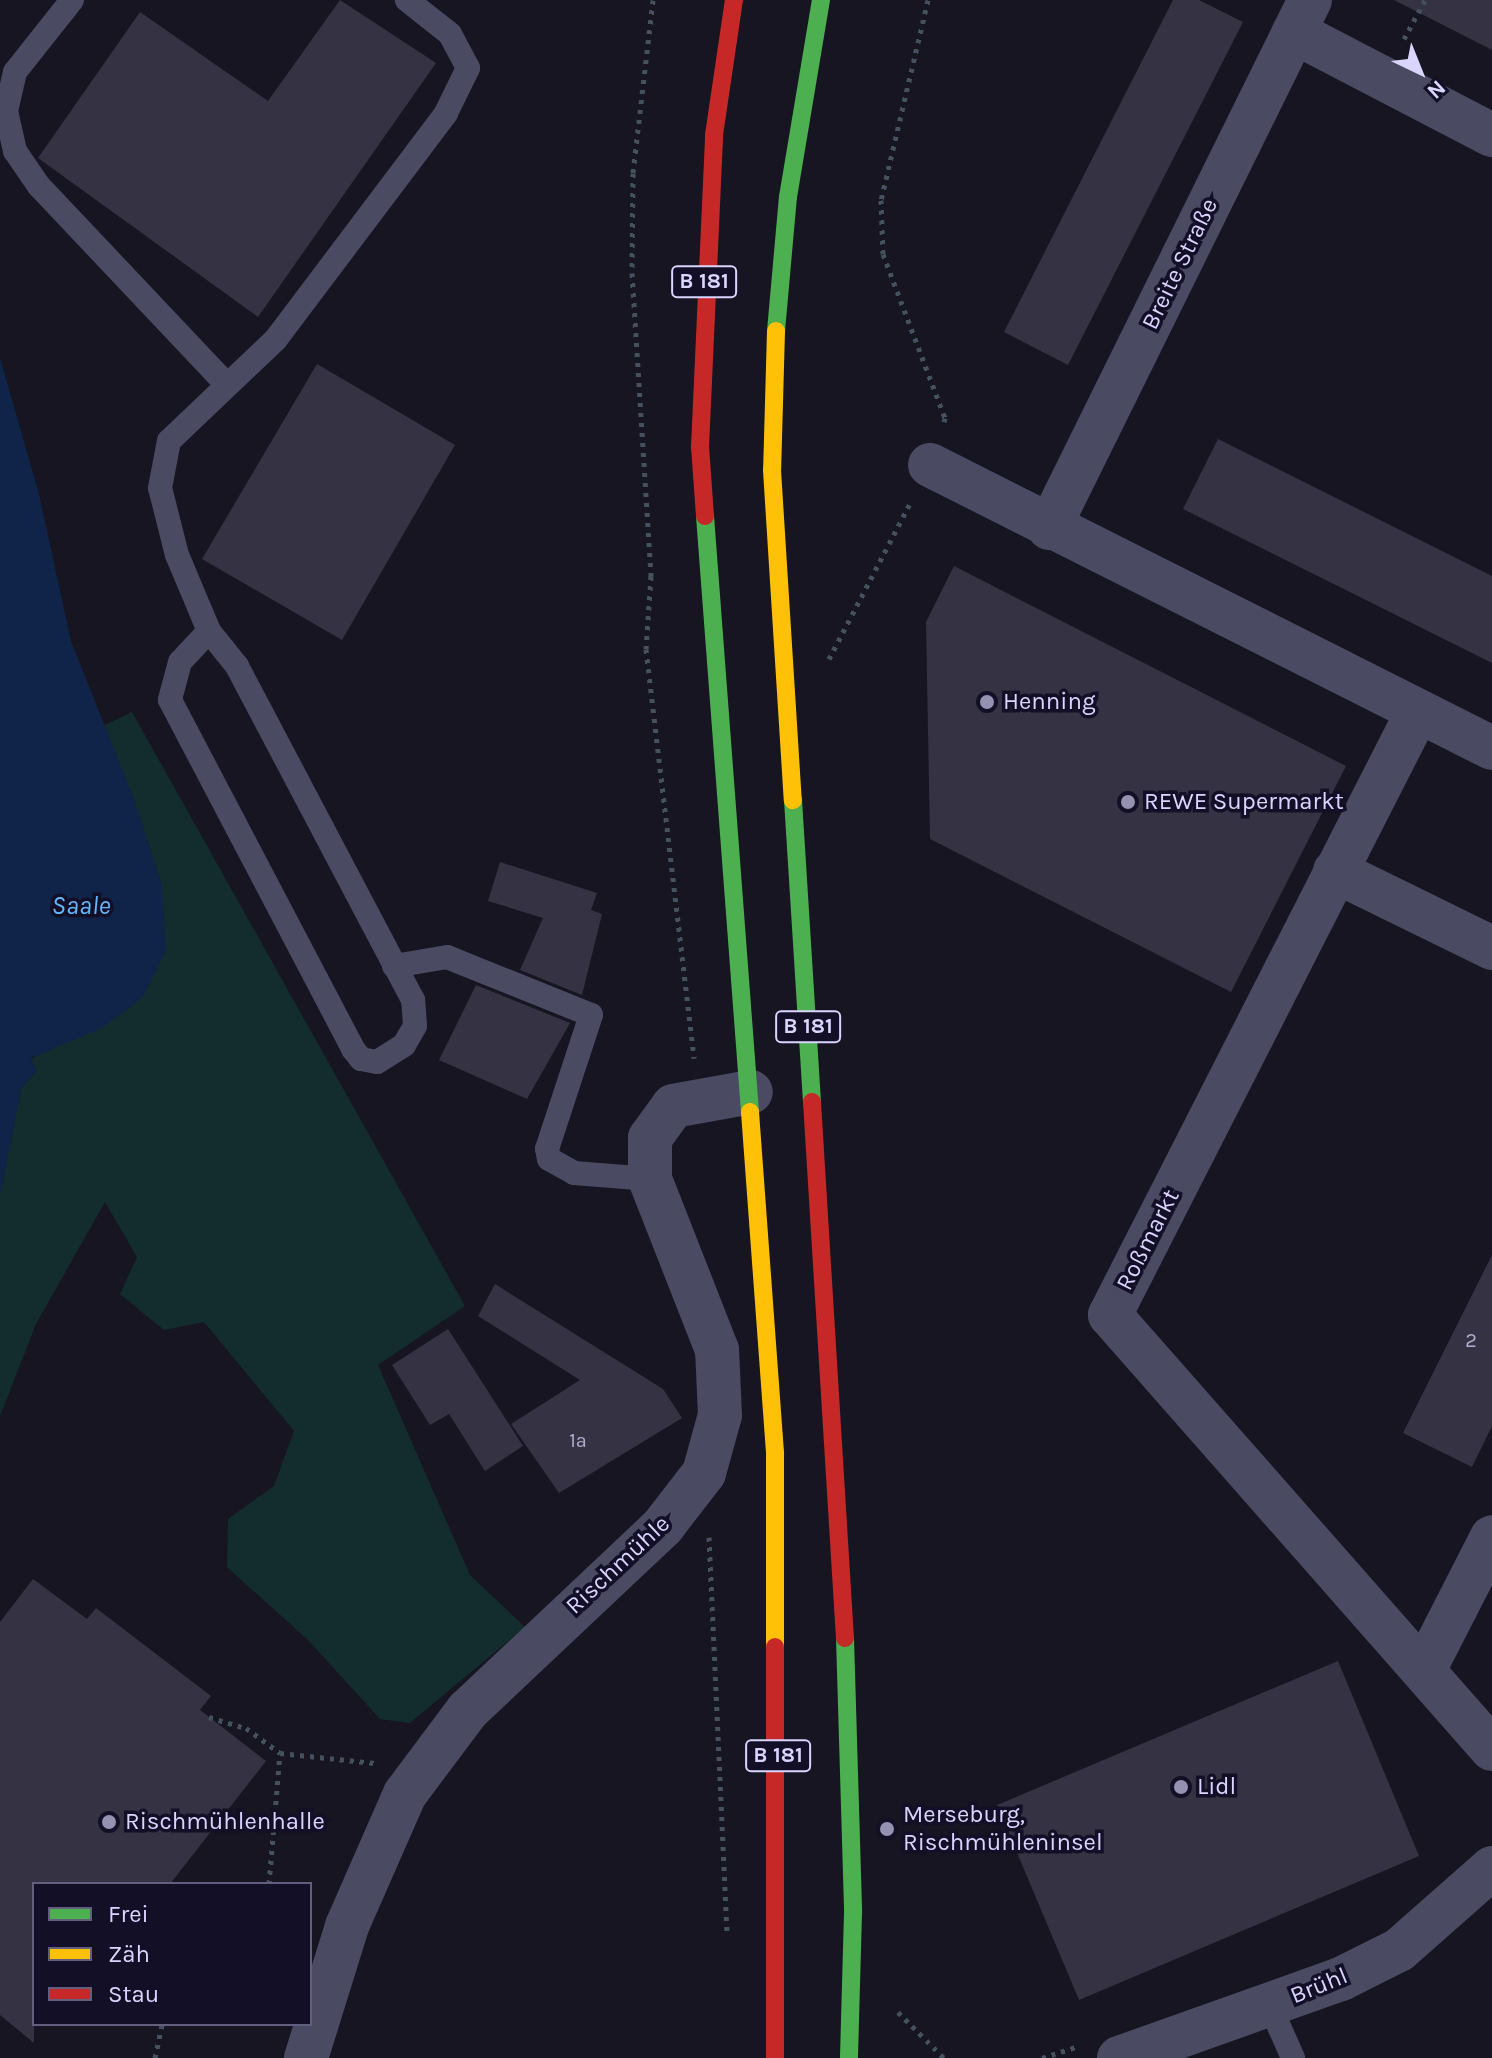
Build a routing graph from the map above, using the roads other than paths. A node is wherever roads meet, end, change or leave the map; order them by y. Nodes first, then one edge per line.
1 (72, 0) edge
2 (407, 0) edge
3 (734, 0) edge
4 (821, 0) edge
5 (1302, 16) edge
6 (1492, 135) edge
7 (225, 383) junction
8 (930, 465) road end
9 (1049, 528) junction
10 (209, 631) junction
11 (1418, 711) junction
12 (1492, 748) edge
13 (1335, 871) junction
14 (1492, 948) edge
15 (394, 966) junction
16 (751, 1092) junction
17 (650, 1179) junction
18 (1492, 1537) edge
19 (1424, 1670) junction
20 (1492, 1749) edge
21 (1492, 1868) edge
22 (1270, 2006) junction
23 (306, 2058) edge
24 (775, 2058) edge
25 (849, 2058) edge
26 (1119, 2058) edge
27 (1293, 2058) edge

1 - 7 lane
2 - 7 lane
3 - 16 main road, B 181
4 - 25 main road, B 181
5 - 6 street
5 - 9 street, Breite Straße
7 - 10 lane
8 - 9 street
9 - 11 street
10 - 15 lane
10 - 15 lane
11 - 12 street
11 - 13 street, Roßmarkt
13 - 14 street
13 - 19 street, Roßmarkt
15 - 17 lane
16 - 17 street, Rischmühle
16 - 24 main road, B 181
17 - 23 street, Rischmühle
18 - 19 street
19 - 20 street, Roßmarkt
21 - 22 street, Brühl
22 - 26 street, Brühl
22 - 27 lane

